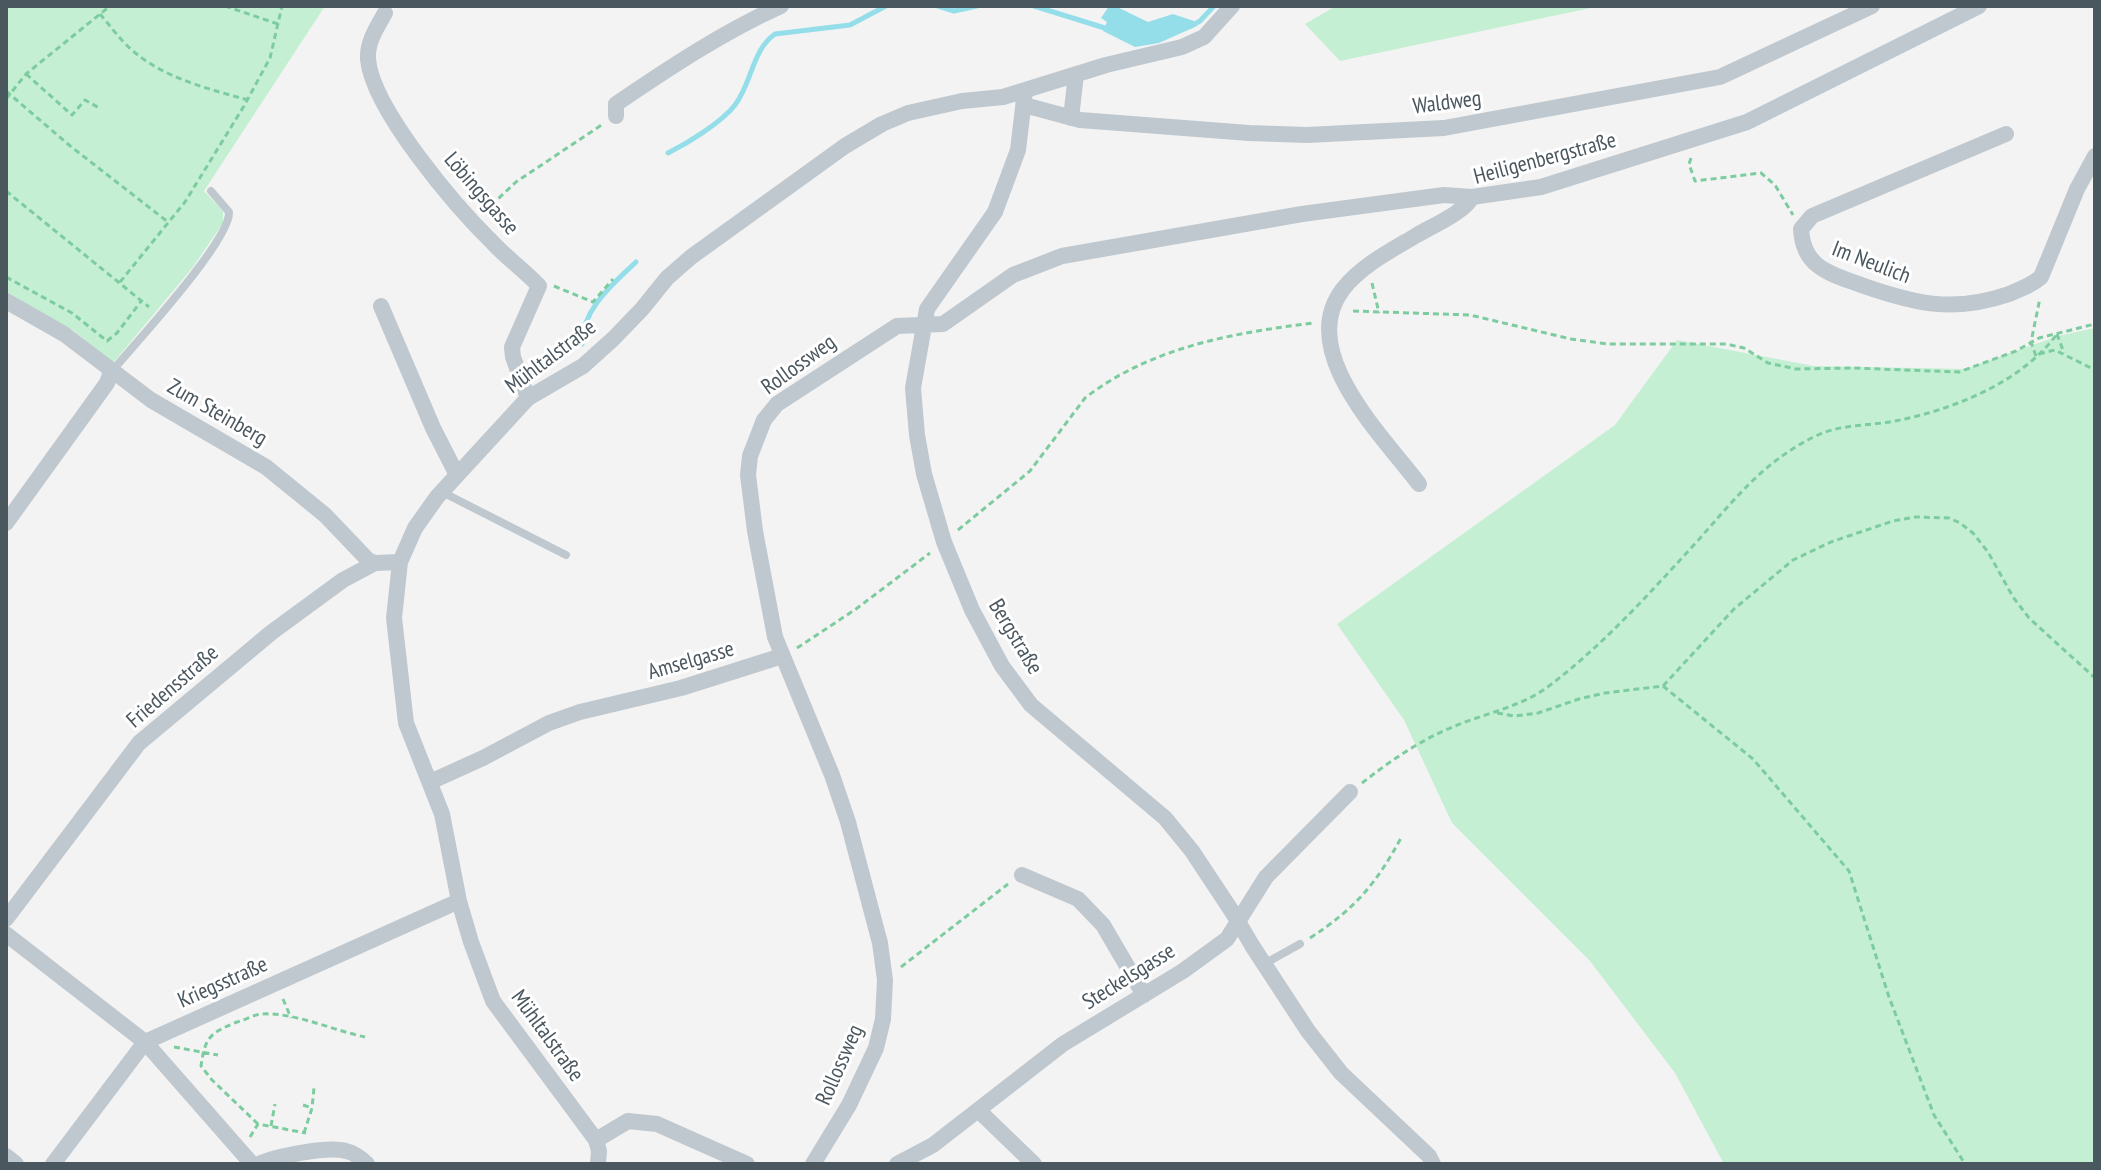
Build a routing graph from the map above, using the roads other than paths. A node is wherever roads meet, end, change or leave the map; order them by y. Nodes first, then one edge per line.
1 (781, 6) edge
2 (1232, 6) edge
3 (1872, 6) edge
4 (1979, 6) edge
5 (381, 14) edge
6 (1076, 74) junction
7 (1025, 98) junction
8 (616, 116) road end
9 (1071, 118) junction
10 (2006, 134) dead end
11 (2095, 156) edge
12 (211, 191) dead end
13 (1472, 197) junction
14 (6, 301) edge
15 (381, 306) dead end
16 (924, 324) junction
17 (111, 372) junction
18 (528, 398) junction
19 (457, 475) junction
20 (1419, 484) dead end
21 (442, 491) junction
22 (6, 523) edge
23 (566, 555) dead end
24 (400, 562) junction
25 (375, 563) junction
26 (782, 656) junction
27 (430, 782) junction
28 (1350, 792) road end
29 (1022, 875) road end
30 (459, 901) junction
31 (6, 919) edge
32 (6, 934) edge
33 (1300, 944) road end
34 (1264, 964) junction
35 (1144, 995) junction
36 (145, 1042) junction
37 (978, 1110) junction
38 (596, 1140) junction
39 (6, 1156) edge
40 (16, 1164) edge
41 (53, 1164) edge
42 (252, 1164) edge
43 (259, 1164) edge
44 (367, 1164) edge
45 (598, 1164) edge
46 (747, 1164) edge
47 (813, 1164) edge
48 (897, 1164) edge
49 (1034, 1164) edge
50 (1433, 1164) edge

1 - 8 street
2 - 6 street, Mühltalstraße
3 - 9 street, Waldweg
4 - 13 street, Heiligenbergstraße
5 - 18 street, Löbingsgasse
6 - 7 street, Mühltalstraße
6 - 9 street
7 - 9 street, Waldweg
7 - 16 street, Bergstraße
7 - 18 street, Mühltalstraße
10 - 11 street, Im Neulich
12 - 17 lane
13 - 16 street, Rollossweg
13 - 20 street, Heiligenbergstraße
14 - 17 street, Zum Steinberg
15 - 19 street
16 - 26 street, Rollossweg
16 - 34 street, Bergstraße, bridge
17 - 22 street
17 - 25 street, Zum Steinberg
18 - 19 street, Mühltalstraße
19 - 21 street, Mühltalstraße
21 - 23 lane
21 - 24 street, Mühltalstraße
24 - 25 street
24 - 27 street, Mühltalstraße
25 - 31 street, Friedensstraße
26 - 27 street, Amselgasse
26 - 47 street, Rollossweg
27 - 30 street, Mühltalstraße
28 - 35 street, Steckelsgasse
29 - 35 street
30 - 36 street, Kriegsstraße
30 - 38 street, Mühltalstraße
32 - 36 street
33 - 34 lane
34 - 50 street, Bergstraße
35 - 37 street, Steckelsgasse
36 - 41 street, Kriegsstraße
36 - 42 street
37 - 48 street, Steckelsgasse
37 - 49 street
38 - 45 street
38 - 46 street
39 - 40 street
43 - 44 street

